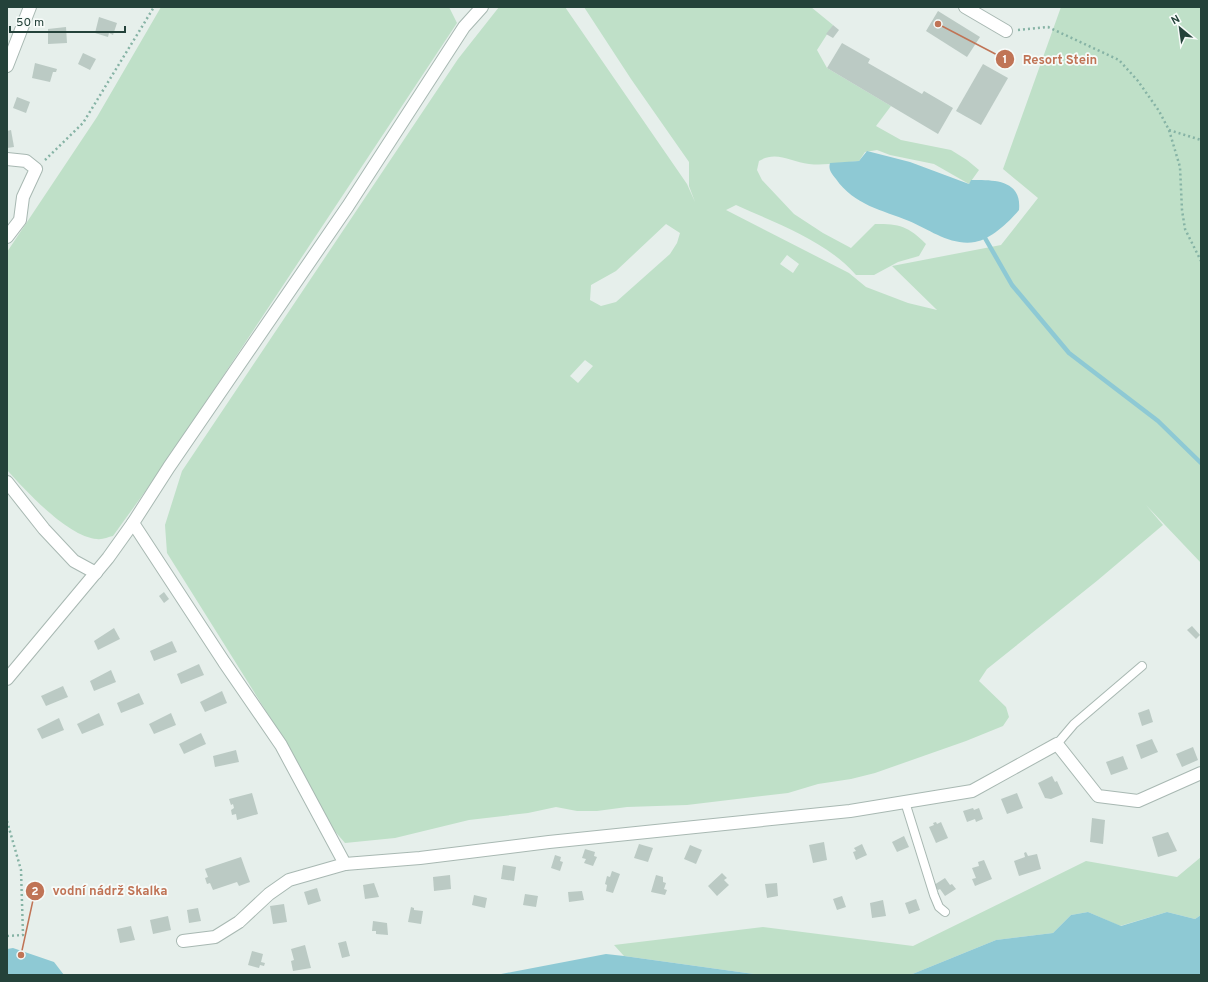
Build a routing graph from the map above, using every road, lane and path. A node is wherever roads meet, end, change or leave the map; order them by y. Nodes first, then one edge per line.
1 (30, 7) edge
2 (154, 7) edge
3 (482, 7) edge
4 (965, 7) edge
5 (1006, 31) joint
6 (7, 66) edge
7 (1168, 130) junction
8 (1201, 140) edge
9 (7, 159) edge
10 (36, 169) junction
11 (7, 237) edge
12 (1201, 261) edge
13 (7, 482) edge
14 (133, 523) junction
15 (96, 573) junction
16 (1142, 666) dead end
17 (7, 679) edge
18 (1057, 744) junction
19 (1201, 773) edge
20 (905, 802) junction
21 (7, 820) edge
22 (345, 864) junction
23 (945, 912) dead end
24 (7, 936) edge
25 (183, 941) dead end

1 - 6 street
2 - 10 path
3 - 14 street
4 - 5 street
5 - 7 path
7 - 8 path
7 - 12 path
9 - 10 street
10 - 11 street
13 - 15 street
14 - 15 street
14 - 22 street
15 - 17 street
16 - 18 lane
18 - 19 street
18 - 20 street
20 - 22 street
20 - 23 lane
21 - 24 path
22 - 25 street

